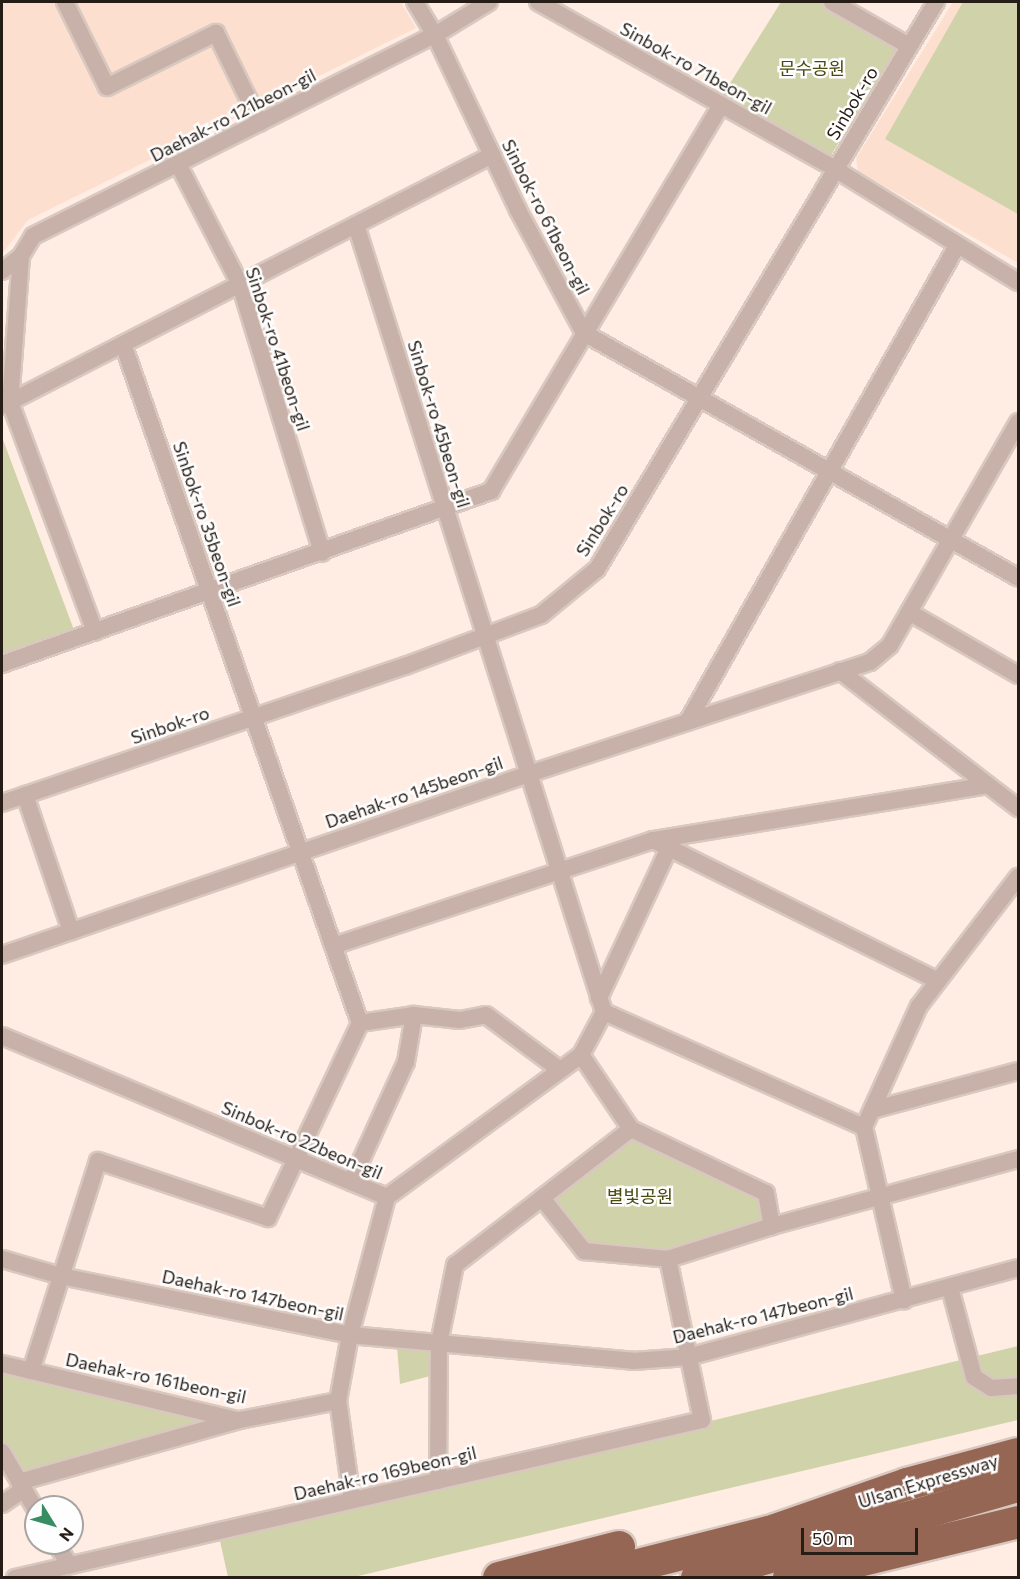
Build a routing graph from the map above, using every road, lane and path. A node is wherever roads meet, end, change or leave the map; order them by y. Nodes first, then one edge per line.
1 (69, 2) edge
2 (415, 2) edge
3 (489, 2) edge
4 (538, 2) edge
5 (832, 2) edge
6 (936, 2) edge
7 (435, 35) junction
8 (909, 46) junction
9 (721, 105) junction
10 (260, 123) junction
11 (492, 155) junction
12 (178, 164) junction
13 (835, 169) junction
14 (356, 225) junction
15 (957, 246) junction
16 (21, 256) junction
17 (2, 271) edge
18 (1018, 282) edge
19 (240, 284) junction
20 (584, 333) junction
21 (123, 344) junction
22 (698, 398) junction
23 (6, 404) edge
24 (1018, 422) edge
25 (828, 471) junction
26 (445, 508) junction
27 (951, 540) junction
28 (322, 553) junction
29 (1018, 578) edge
30 (210, 592) junction
31 (909, 612) junction
32 (95, 632) junction
33 (485, 636) junction
34 (2, 664) edge
35 (840, 671) junction
36 (1018, 675) edge
37 (254, 718) junction
38 (688, 721) junction
39 (528, 774) junction
40 (988, 785) junction
41 (25, 795) junction
42 (2, 802) edge
43 (1018, 808) edge
44 (653, 840) junction
45 (669, 848) junction
46 (300, 851) junction
47 (559, 868) junction
48 (1018, 877) edge
49 (71, 931) junction
50 (333, 946) junction
51 (2, 955) edge
52 (938, 981) junction
53 (601, 1005) junction
54 (414, 1015) junction
55 (360, 1023) junction
56 (2, 1036) edge
57 (581, 1055) junction
58 (560, 1070) junction
59 (1018, 1071) edge
60 (872, 1110) junction
61 (864, 1127) junction
62 (632, 1129) junction
63 (296, 1159) junction
64 (1018, 1159) edge
65 (351, 1182) junction
66 (880, 1196) junction
67 (387, 1197) junction
68 (542, 1198) junction
69 (772, 1226) junction
70 (668, 1258) junction
71 (2, 1259) edge
72 (1018, 1268) edge
73 (61, 1276) junction
74 (950, 1288) junction
75 (904, 1300) junction
76 (350, 1335) junction
77 (439, 1343) junction
78 (688, 1357) junction
79 (2, 1364) edge
80 (31, 1371) junction
81 (1018, 1386) edge
82 (338, 1401) junction
83 (240, 1420) junction
84 (2, 1452) edge
85 (1018, 1454) edge
86 (438, 1481) junction
87 (22, 1485) junction
88 (1018, 1486) edge
89 (28, 1495) edge
90 (911, 1498) junction
91 (352, 1500) junction
92 (2, 1504) edge
93 (1018, 1522) edge
94 (63, 1555) edge
95 (69, 1565) junction
96 (706, 1575) edge
97 (15, 1578) edge
98 (499, 1578) edge
99 (587, 1578) edge
100 (761, 1578) edge
101 (789, 1578) edge

1 - 10 street
2 - 7 street, Sinbok-ro 61beon-gil
3 - 7 street, Daehak-ro 121beon-gil
4 - 9 street, Sinbok-ro 71beon-gil
5 - 8 street
6 - 8 street, Sinbok-ro
7 - 10 street, Daehak-ro 121beon-gil
7 - 11 street, Sinbok-ro 61beon-gil
8 - 13 street, Sinbok-ro
9 - 13 street, Sinbok-ro 71beon-gil
9 - 20 street
10 - 12 street, Daehak-ro 121beon-gil
11 - 14 street
11 - 20 street, Sinbok-ro 61beon-gil
12 - 16 street, Daehak-ro 121beon-gil
12 - 19 street, Sinbok-ro 41beon-gil
13 - 15 street, Sinbok-ro 71beon-gil
13 - 22 street, Sinbok-ro
14 - 19 street
14 - 26 street, Sinbok-ro 45beon-gil
15 - 18 street, Sinbok-ro 71beon-gil
15 - 25 street
16 - 17 street, Daehak-ro 121beon-gil
16 - 23 street
19 - 21 street
19 - 28 street, Sinbok-ro 41beon-gil
20 - 22 street
20 - 26 street
21 - 23 street
21 - 30 street, Sinbok-ro 35beon-gil
22 - 25 street
22 - 33 street, Sinbok-ro
23 - 32 street
24 - 27 street, Daehak-ro 145beon-gil
25 - 27 street
25 - 38 street
26 - 28 street
26 - 33 street, Sinbok-ro 45beon-gil
27 - 29 street
27 - 31 street, Daehak-ro 145beon-gil
28 - 30 street
30 - 32 street
30 - 37 street, Sinbok-ro 35beon-gil
31 - 35 street, Daehak-ro 145beon-gil
31 - 36 street
32 - 34 street
33 - 37 street, Sinbok-ro
33 - 39 street, Sinbok-ro 45beon-gil
35 - 38 street, Daehak-ro 145beon-gil
35 - 40 street
37 - 41 street, Sinbok-ro
37 - 46 street, Sinbok-ro 35beon-gil
38 - 39 street, Daehak-ro 145beon-gil
39 - 46 street, Daehak-ro 145beon-gil
39 - 47 street, Sinbok-ro 45beon-gil
40 - 43 street
40 - 44 street
41 - 42 street, Sinbok-ro
41 - 49 street
44 - 45 street
44 - 47 street
45 - 52 street
45 - 53 street, Sinbok-ro 22beon-gil
46 - 49 street, Daehak-ro 145beon-gil
46 - 50 street, Sinbok-ro 35beon-gil
47 - 50 street
47 - 53 street, Sinbok-ro 45beon-gil
48 - 52 street
49 - 51 street, Daehak-ro 145beon-gil
50 - 55 street, Sinbok-ro 35beon-gil
52 - 60 street
53 - 57 street, Sinbok-ro 22beon-gil
53 - 61 street
54 - 55 street
54 - 58 street
54 - 65 street
55 - 63 street
56 - 63 street, Sinbok-ro 22beon-gil
57 - 58 street, Sinbok-ro 22beon-gil
57 - 62 street
58 - 67 street, Sinbok-ro 22beon-gil
59 - 60 street
60 - 61 street
61 - 66 street
62 - 68 street
62 - 69 street
63 - 65 street, Sinbok-ro 22beon-gil
63 - 73 street
64 - 66 street
65 - 67 street, Sinbok-ro 22beon-gil
66 - 69 street
66 - 75 street
67 - 76 street
68 - 70 street
68 - 77 street
69 - 70 street
70 - 78 street
71 - 73 street, Daehak-ro 147beon-gil
72 - 74 street, Daehak-ro 147beon-gil
73 - 76 street, Daehak-ro 147beon-gil
73 - 80 street
74 - 75 street, Daehak-ro 147beon-gil
74 - 81 street
75 - 78 street, Daehak-ro 147beon-gil
76 - 77 street, Daehak-ro 147beon-gil
76 - 82 street
77 - 78 street, Daehak-ro 147beon-gil
77 - 86 street
78 - 86 street, Daehak-ro 169beon-gil
79 - 80 street, Daehak-ro 161beon-gil
80 - 83 street, Daehak-ro 161beon-gil
82 - 83 street, Daehak-ro 161beon-gil
82 - 91 street
83 - 87 street
84 - 87 street
85 - 90 highway, Ulsan Expressway
86 - 91 street, Daehak-ro 169beon-gil
87 - 89 street
87 - 92 street
88 - 90 highway, Ulsan Expressway
90 - 96 highway, Ulsan Expressway
90 - 98 highway
90 - 99 highway, Ulsan Expressway
90 - 100 highway
91 - 95 street, Daehak-ro 169beon-gil
93 - 101 highway
94 - 95 street
95 - 97 street, Daehak-ro 169beon-gil

